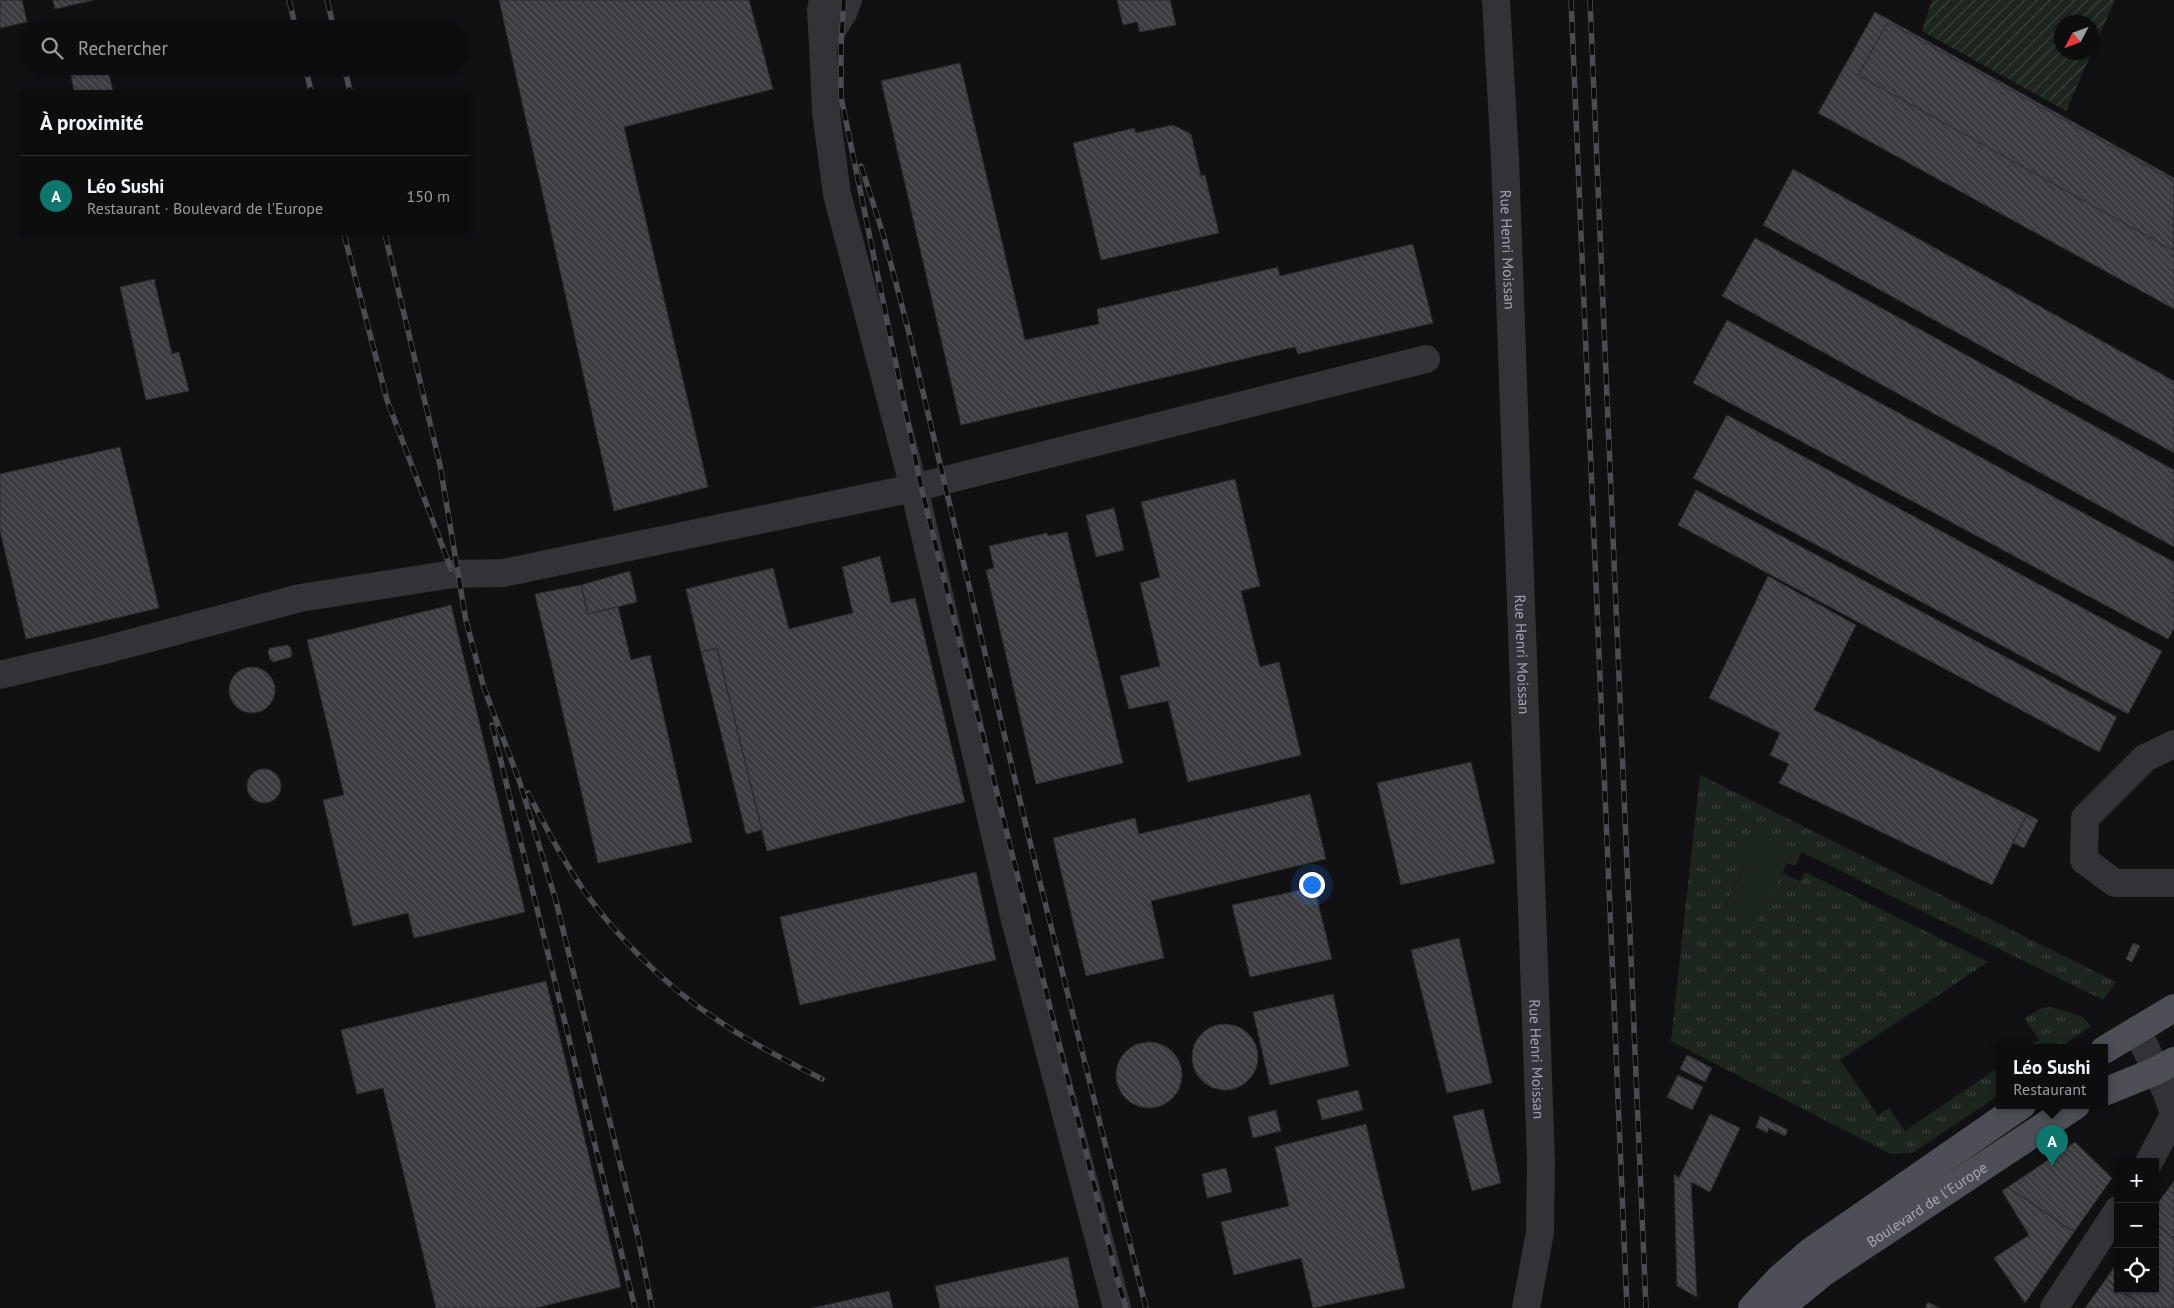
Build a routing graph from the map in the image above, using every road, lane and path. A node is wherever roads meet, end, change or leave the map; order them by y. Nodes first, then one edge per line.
1 (823, 0) edge
2 (848, 0) edge
3 (1496, 0) edge
4 (823, 44) junction
5 (1426, 359) dead end
6 (914, 488) junction
7 (0, 674) edge
8 (2174, 744) edge
9 (2174, 883) edge
10 (2174, 1008) edge
11 (2137, 1030) junction
12 (2108, 1048) edge
13 (2165, 1066) edge
14 (2108, 1090) edge
15 (2016, 1109) edge
16 (2070, 1109) edge
17 (2174, 1114) edge
18 (2151, 1158) edge
19 (2114, 1216) edge
20 (1117, 1308) edge
21 (1526, 1308) edge
22 (1752, 1308) edge
23 (1780, 1308) edge
24 (2054, 1308) edge

1 - 4 street
2 - 4 street
3 - 21 street, Rue Henri Moissan
4 - 6 street
5 - 6 street
6 - 7 street
6 - 20 street
8 - 9 street
10 - 11 main road
11 - 12 main road
11 - 13 street
13 - 14 main road
13 - 17 street
15 - 22 main road, Boulevard de l'Europe
16 - 23 main road, Boulevard de l'Europe
17 - 18 street
19 - 24 street

